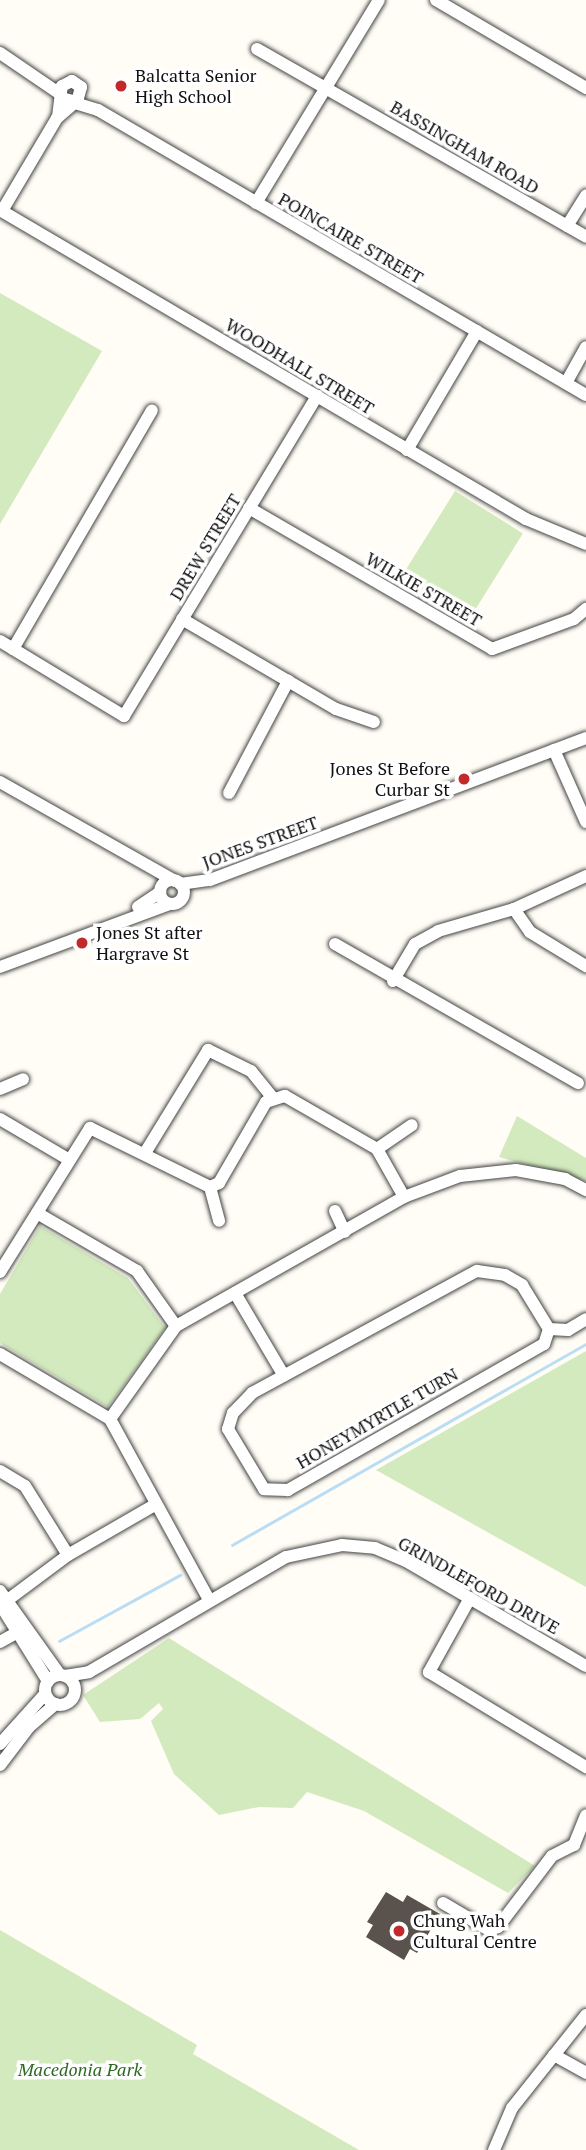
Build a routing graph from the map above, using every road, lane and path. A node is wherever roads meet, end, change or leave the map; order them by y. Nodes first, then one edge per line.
1 (379, 0) edge
2 (436, 0) edge
3 (257, 49) dead end
4 (0, 53) edge
5 (39, 75) junction
6 (326, 88) junction
7 (586, 88) edge
8 (71, 98) junction
9 (586, 196) edge
10 (256, 203) junction
11 (1, 210) edge
12 (567, 226) junction
13 (586, 237) edge
14 (477, 331) junction
15 (586, 347) edge
16 (566, 383) junction
17 (586, 395) edge
18 (317, 396) junction
19 (152, 410) dead end
20 (407, 450) junction
21 (249, 508) junction
22 (586, 544) edge
23 (586, 609) edge
24 (182, 619) junction
25 (0, 641) edge
26 (13, 649) junction
27 (288, 681) junction
28 (374, 722) dead end
29 (586, 738) edge
30 (586, 745) edge
31 (560, 752) junction
32 (0, 782) edge
33 (229, 793) dead end
34 (586, 822) edge
35 (152, 870) junction
36 (586, 876) edge
37 (180, 886) junction
38 (160, 890) junction
39 (169, 904) junction
40 (514, 909) junction
41 (335, 944) dead end
42 (0, 960) edge
43 (586, 966) edge
44 (0, 967) edge
45 (393, 981) junction
46 (23, 1079) dead end
47 (578, 1083) dead end
48 (0, 1089) edge
49 (272, 1097) junction
50 (0, 1119) edge
51 (412, 1125) dead end
52 (377, 1149) junction
53 (145, 1153) junction
54 (68, 1159) junction
55 (210, 1187) junction
56 (586, 1190) edge
57 (404, 1197) junction
58 (335, 1211) dead end
59 (37, 1213) junction
60 (219, 1221) dead end
61 (345, 1232) junction
62 (0, 1272) edge
63 (235, 1293) junction
64 (586, 1319) edge
65 (176, 1326) junction
66 (549, 1329) junction
67 (0, 1354) edge
68 (284, 1376) junction
69 (110, 1419) junction
70 (0, 1471) edge
71 (153, 1506) junction
72 (68, 1555) junction
73 (3, 1598) edge
74 (470, 1598) junction
75 (209, 1600) junction
76 (15, 1628) junction
77 (0, 1631) edge
78 (0, 1642) edge
79 (586, 1666) edge
80 (89, 1672) junction
81 (58, 1677) junction
82 (75, 1690) junction
83 (45, 1694) junction
84 (55, 1704) junction
85 (0, 1744) edge
86 (0, 1765) edge
87 (586, 1767) edge
88 (586, 1815) edge
89 (574, 1845) junction
90 (586, 1852) edge
91 (443, 1903) dead end
92 (586, 2015) edge
93 (555, 2054) junction
94 (586, 2073) edge
95 (494, 2150) edge

1 - 6 street
2 - 7 street
3 - 6 street, BASSINGHAM ROAD
4 - 5 street, POINCAIRE STREET
5 - 8 street, POINCAIRE STREET
5 - 8 street, POINCAIRE STREET
6 - 10 street
6 - 12 street, BASSINGHAM ROAD
8 - 10 street, POINCAIRE STREET
8 - 11 street
9 - 12 street
10 - 14 street, POINCAIRE STREET
11 - 18 street, WOODHALL STREET
12 - 13 street, BASSINGHAM ROAD
14 - 16 street, POINCAIRE STREET
14 - 20 street
15 - 16 street
16 - 17 street, POINCAIRE STREET
18 - 20 street, WOODHALL STREET
18 - 21 street, DREW STREET
19 - 26 street
20 - 22 street, WOODHALL STREET
21 - 23 street, WILKIE STREET
21 - 24 street, DREW STREET
24 - 26 street, DREW STREET
24 - 27 street
25 - 26 street
27 - 28 street
27 - 33 street
29 - 31 street, JONES STREET
30 - 31 street, JONES STREET
31 - 34 street
31 - 37 street, JONES STREET
32 - 35 street
35 - 37 street
35 - 38 street
36 - 40 street
37 - 38 street, JONES STREET
37 - 39 street, JONES STREET
38 - 39 street
38 - 42 street, JONES STREET
39 - 44 street, JONES STREET
40 - 43 street
40 - 45 street
41 - 45 street
45 - 47 street
46 - 48 street
49 - 52 street
49 - 53 street
49 - 55 street
50 - 54 street
51 - 52 street
52 - 57 street
53 - 54 street
53 - 55 street
54 - 59 street
55 - 60 street
56 - 57 street
57 - 61 street
58 - 61 street
59 - 62 street
59 - 65 street
61 - 63 street
63 - 65 street
63 - 68 street
64 - 66 street
65 - 69 street
66 - 68 street, HONEYMYRTLE TURN
66 - 68 street, HONEYMYRTLE TURN
67 - 69 street
69 - 71 street
70 - 72 street
71 - 72 street
71 - 75 street
72 - 73 street
73 - 76 street
73 - 81 street
74 - 75 street, GRINDLEFORD DRIVE
74 - 79 street, GRINDLEFORD DRIVE
74 - 87 street
75 - 80 street, GRINDLEFORD DRIVE
76 - 77 street
76 - 78 street
76 - 81 street
80 - 81 street, GRINDLEFORD DRIVE
80 - 82 street, GRINDLEFORD DRIVE
81 - 82 street
81 - 83 street
82 - 84 street, GRINDLEFORD DRIVE
83 - 84 street
83 - 85 street
84 - 86 street, GRINDLEFORD DRIVE
88 - 89 street
89 - 90 street
89 - 91 street
92 - 93 street
93 - 94 street
93 - 95 street

